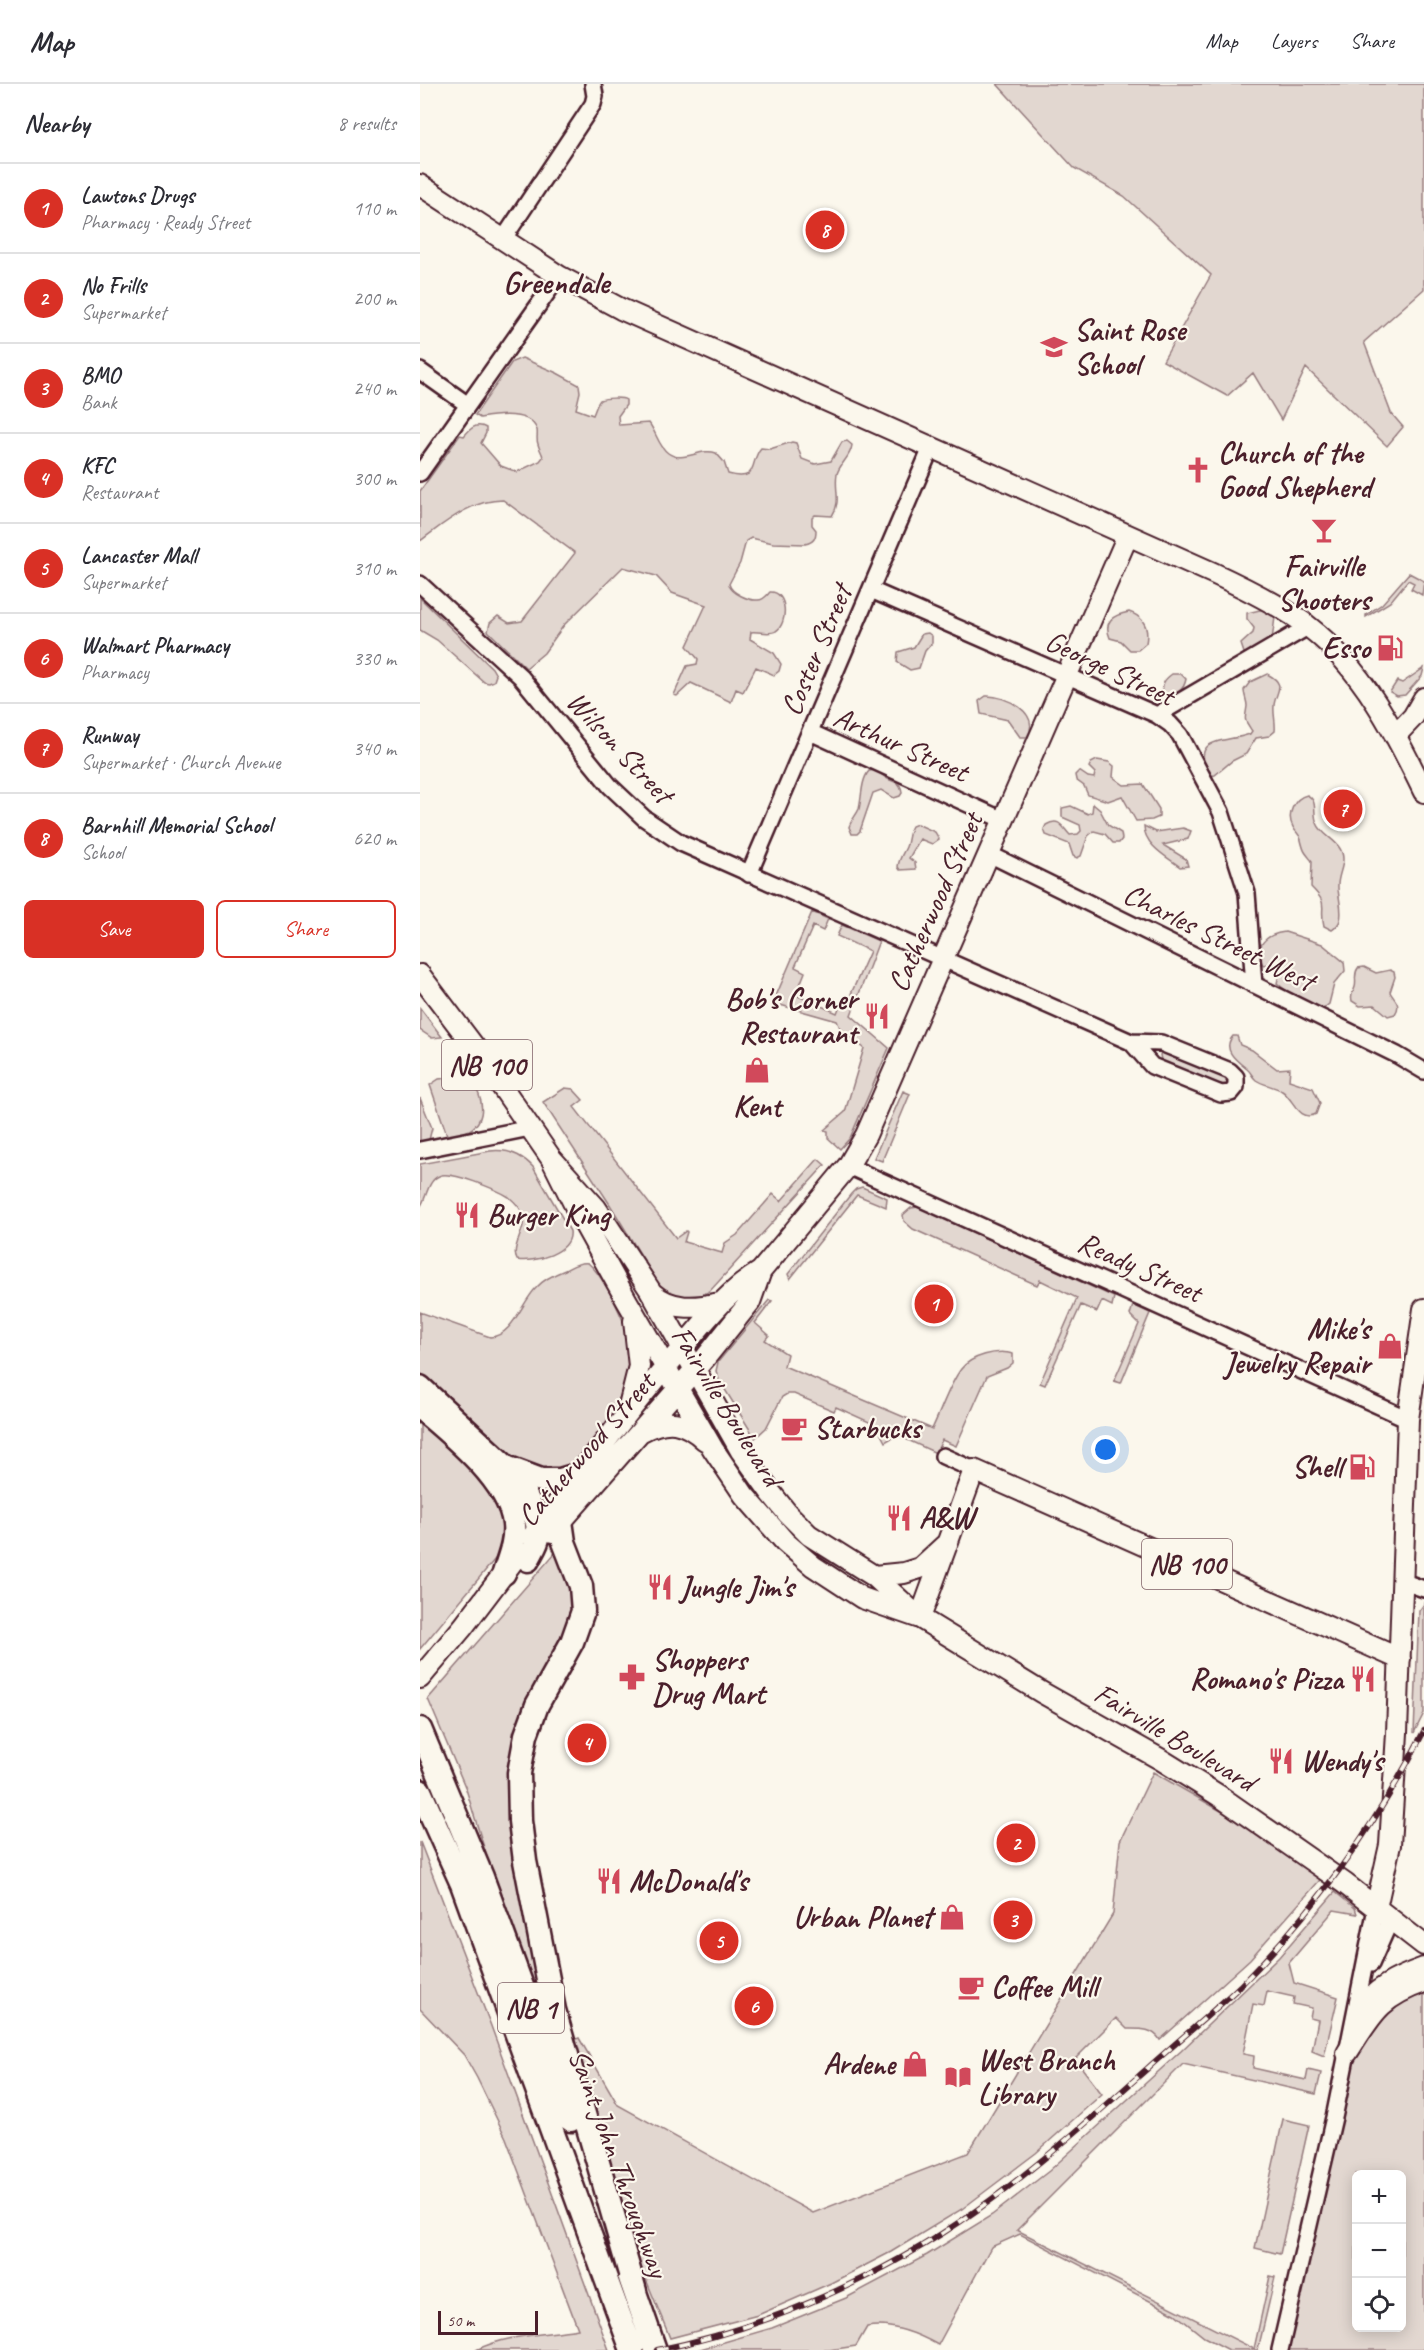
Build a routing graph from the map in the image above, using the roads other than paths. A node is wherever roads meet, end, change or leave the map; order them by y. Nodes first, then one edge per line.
1 (594, 90) edge
2 (420, 185) edge
3 (504, 238) junction
4 (559, 276) junction
5 (420, 371) edge
6 (468, 405) junction
7 (931, 448) junction
8 (420, 473) edge
9 (1128, 535) junction
10 (420, 584) edge
11 (871, 590) junction
12 (1309, 626) junction
13 (1067, 675) junction
14 (1424, 698) edge
15 (1156, 715) junction
16 (810, 732) junction
17 (1395, 736) junction
18 (1424, 792) edge
19 (1004, 820) junction
20 (988, 854) junction
21 (749, 874) junction
22 (943, 959) junction
23 (420, 975) edge
24 (1254, 985) junction
25 (1131, 1042) junction
26 (1424, 1071) edge
27 (530, 1128) junction
28 (420, 1150) edge
29 (551, 1158) junction
30 (848, 1166) junction
31 (761, 1271) junction
32 (650, 1290) junction
33 (627, 1301) junction
34 (720, 1303) junction
35 (1424, 1309) edge
36 (682, 1348) junction
37 (666, 1367) junction
38 (695, 1370) junction
39 (420, 1387) edge
40 (678, 1389) junction
41 (420, 1408) edge
42 (627, 1412) junction
43 (1408, 1419) junction
44 (640, 1432) junction
45 (713, 1449) junction
46 (943, 1456) dead end
47 (506, 1467) junction
48 (974, 1470) junction
49 (580, 1474) junction
50 (561, 1521) junction
51 (537, 1529) junction
52 (948, 1543) junction
53 (528, 1560) junction
54 (504, 1573) junction
55 (874, 1576) junction
56 (1401, 1581) junction
57 (1424, 1589) edge
58 (920, 1618) junction
59 (462, 1627) junction
60 (1400, 1659) junction
61 (420, 1678) edge
62 (421, 1730) edge
63 (421, 1792) edge
64 (1383, 1913) junction
65 (1424, 1945) edge
66 (1424, 1968) edge
67 (1424, 1982) edge
68 (1353, 2024) junction
69 (1347, 2053) junction
70 (634, 2291) junction
71 (632, 2350) edge
72 (655, 2350) edge
73 (1280, 2350) edge

1 - 3 street
2 - 3 main road
3 - 4 main road
4 - 6 street
4 - 7 main road
5 - 6 street
6 - 8 street
7 - 9 main road
7 - 11 street, Coster Street
9 - 12 main road
9 - 13 main road, Catherwood Street
10 - 21 street, Wilson Street
11 - 13 street, George Street
11 - 16 street, Coster Street
12 - 15 street
12 - 17 main road
13 - 15 street, George Street
13 - 19 main road, Catherwood Street
14 - 17 main road
15 - 24 street, George Street
16 - 19 street, Arthur Street
16 - 21 street, Coster Street
17 - 18 main road
19 - 20 main road, Catherwood Street
20 - 22 main road, Catherwood Street
20 - 24 street, Charles Street West
21 - 22 street, Wilson Street
22 - 25 street, Wilson Street
22 - 30 main road, Catherwood Street
23 - 27 main road, Fairville Boulevard / NB 100
24 - 26 street, Charles Street West
25 - 25 street
27 - 28 street
27 - 29 main road, Fairville Boulevard / NB 100
29 - 32 main road, Fairville Boulevard / NB 100
29 - 33 main road, Fairville Boulevard / NB 100
30 - 31 main road, Catherwood Street
30 - 43 street, Ready Street
31 - 34 main road, Catherwood Street
31 - 38 main road, Catherwood Street
32 - 34 main road
32 - 36 main road, Fairville Boulevard / NB 100
33 - 37 main road, Fairville Boulevard / NB 100
33 - 42 main road
34 - 36 main road, Catherwood Street
35 - 43 main road
36 - 37 main road, Catherwood Street
36 - 38 main road, Fairville Boulevard / NB 100
37 - 40 main road, Fairville Boulevard / NB 100
37 - 42 main road, Catherwood Street
38 - 40 main road, Catherwood Street
38 - 55 main road, Fairville Boulevard / NB 100
39 - 47 highway
40 - 44 main road, Catherwood Street
40 - 45 main road, Fairville Boulevard / NB 100
41 - 54 highway
42 - 49 main road, Catherwood Street
43 - 56 main road
44 - 45 main road
44 - 50 main road, Catherwood Street
45 - 58 main road, Fairville Boulevard / NB 100
46 - 48 street
47 - 49 highway
47 - 51 highway
48 - 52 main road
48 - 60 main road, NB 100
49 - 51 main road, Catherwood Street
50 - 53 main road, Catherwood Street
50 - 70 highway
51 - 53 highway
51 - 54 main road, Catherwood Street
52 - 55 main road
52 - 58 main road
53 - 59 main road, Catherwood Street
54 - 59 main road, Catherwood Street
55 - 58 main road, Fairville Boulevard / NB 100
56 - 57 street
56 - 60 main road
58 - 64 main road, Fairville Boulevard / NB 100
59 - 61 main road, Catherwood Street
60 - 64 main road
62 - 70 highway, Saint John Throughway / NB 1
63 - 71 highway, Saint John Throughway / NB 1
64 - 65 main road, NB 100
64 - 68 street
66 - 68 main road
67 - 69 main road
68 - 69 street
69 - 73 street
70 - 72 highway, Saint John Throughway / NB 1

